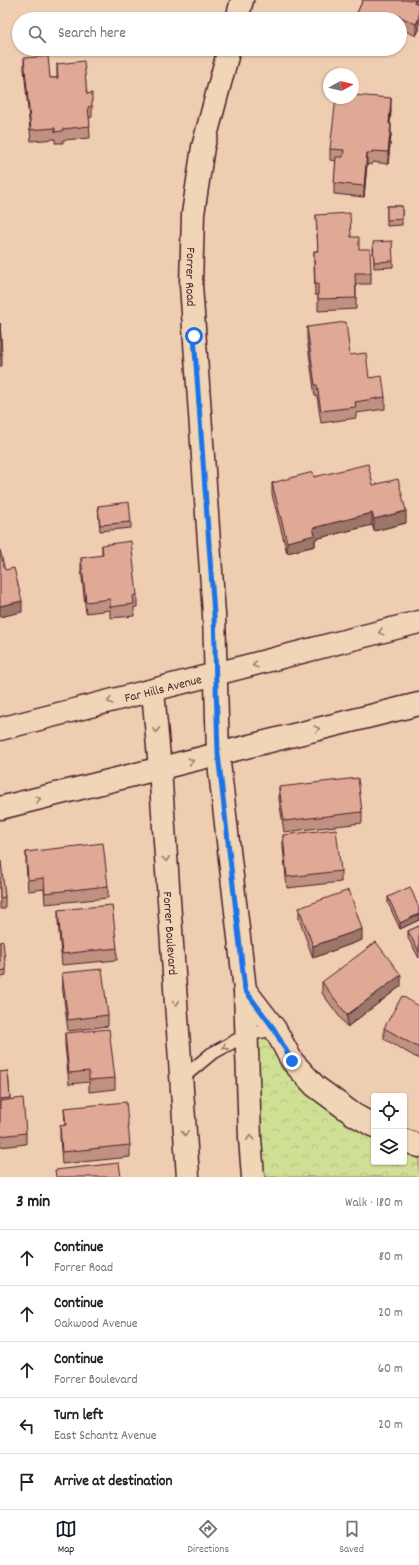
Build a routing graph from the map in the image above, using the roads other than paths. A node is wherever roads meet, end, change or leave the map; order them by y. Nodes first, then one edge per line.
1 (242, 0) edge
2 (239, 12) edge
3 (227, 56) edge
4 (419, 622) edge
5 (216, 675) junction
6 (153, 691) junction
7 (419, 704) edge
8 (0, 729) edge
9 (218, 754) junction
10 (160, 769) junction
11 (0, 808) edge
12 (245, 990) junction
13 (274, 1029) junction
14 (246, 1035) junction
15 (181, 1079) junction
16 (371, 1124) edge
17 (407, 1141) edge
18 (419, 1146) edge
19 (188, 1177) edge
20 (253, 1177) edge

1 - 2 street
3 - 5 street, Forrer Road
4 -> 5 street, Far Hills Avenue
5 - 6 street, Far Hills Avenue
5 - 9 street, Forrer Road
6 -> 8 street, Far Hills Avenue
6 -> 10 street, Forrer Boulevard
9 -> 7 street
10 -> 9 street
9 - 12 street
11 -> 10 street
10 -> 15 street, Forrer Boulevard
12 - 13 street
12 - 14 street
13 - 14 lane
13 - 16 street
14 -> 15 lane
20 -> 14 street
15 -> 19 street, Forrer Boulevard
17 - 18 street

